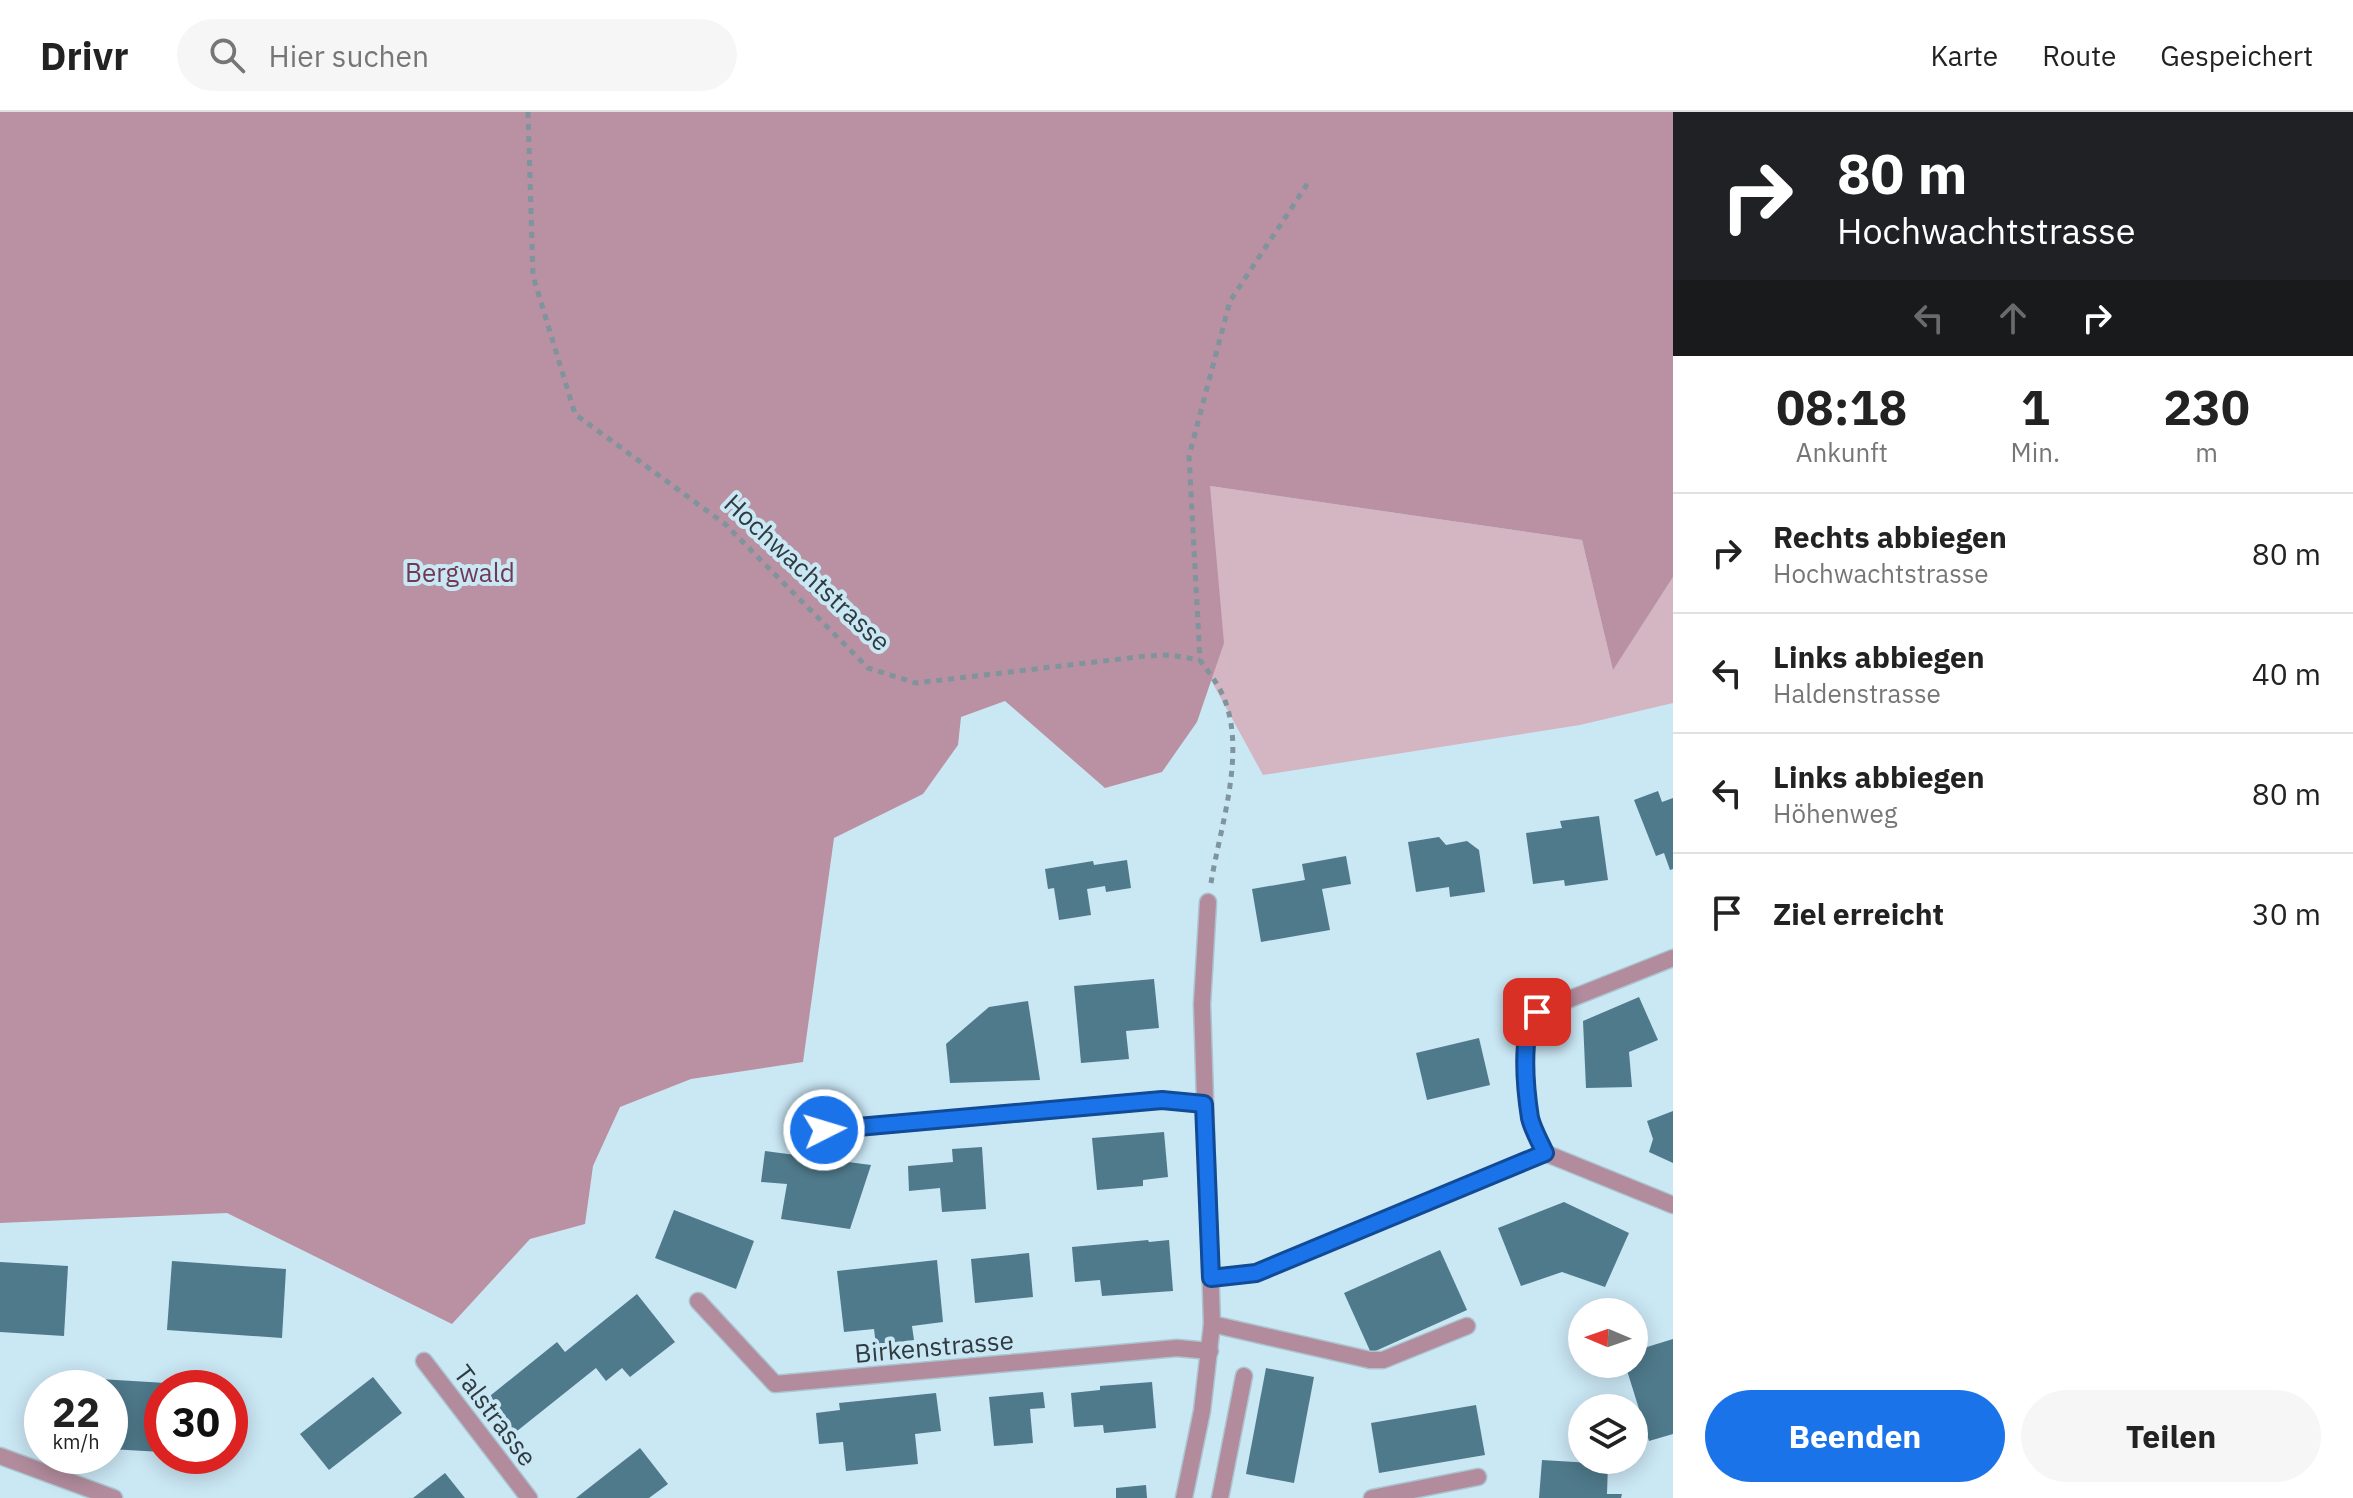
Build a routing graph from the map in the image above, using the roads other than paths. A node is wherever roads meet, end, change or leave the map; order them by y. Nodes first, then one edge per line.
1 (1208, 902) road end
2 (1673, 958) edge
3 (1204, 1104) junction
4 (794, 1133) dead end
5 (1545, 1153) junction
6 (1673, 1205) edge
7 (1211, 1278) junction
8 (698, 1301) dead end
9 (1212, 1324) junction
10 (1467, 1326) dead end
11 (1210, 1351) junction
12 (424, 1361) dead end
13 (1244, 1376) dead end
14 (0, 1456) edge
15 (1478, 1477) dead end
16 (114, 1498) edge
17 (529, 1498) edge
18 (1184, 1498) edge
19 (1220, 1498) edge
20 (1372, 1498) edge

1 - 3 street
2 - 5 street
3 - 4 street
3 - 7 street
5 - 6 street
5 - 7 street
7 - 9 street
8 - 11 street, Birkenstrasse
9 - 10 street
9 - 11 street
11 - 18 street
12 - 17 street, Talstrasse
13 - 19 street
14 - 16 street
15 - 20 street

